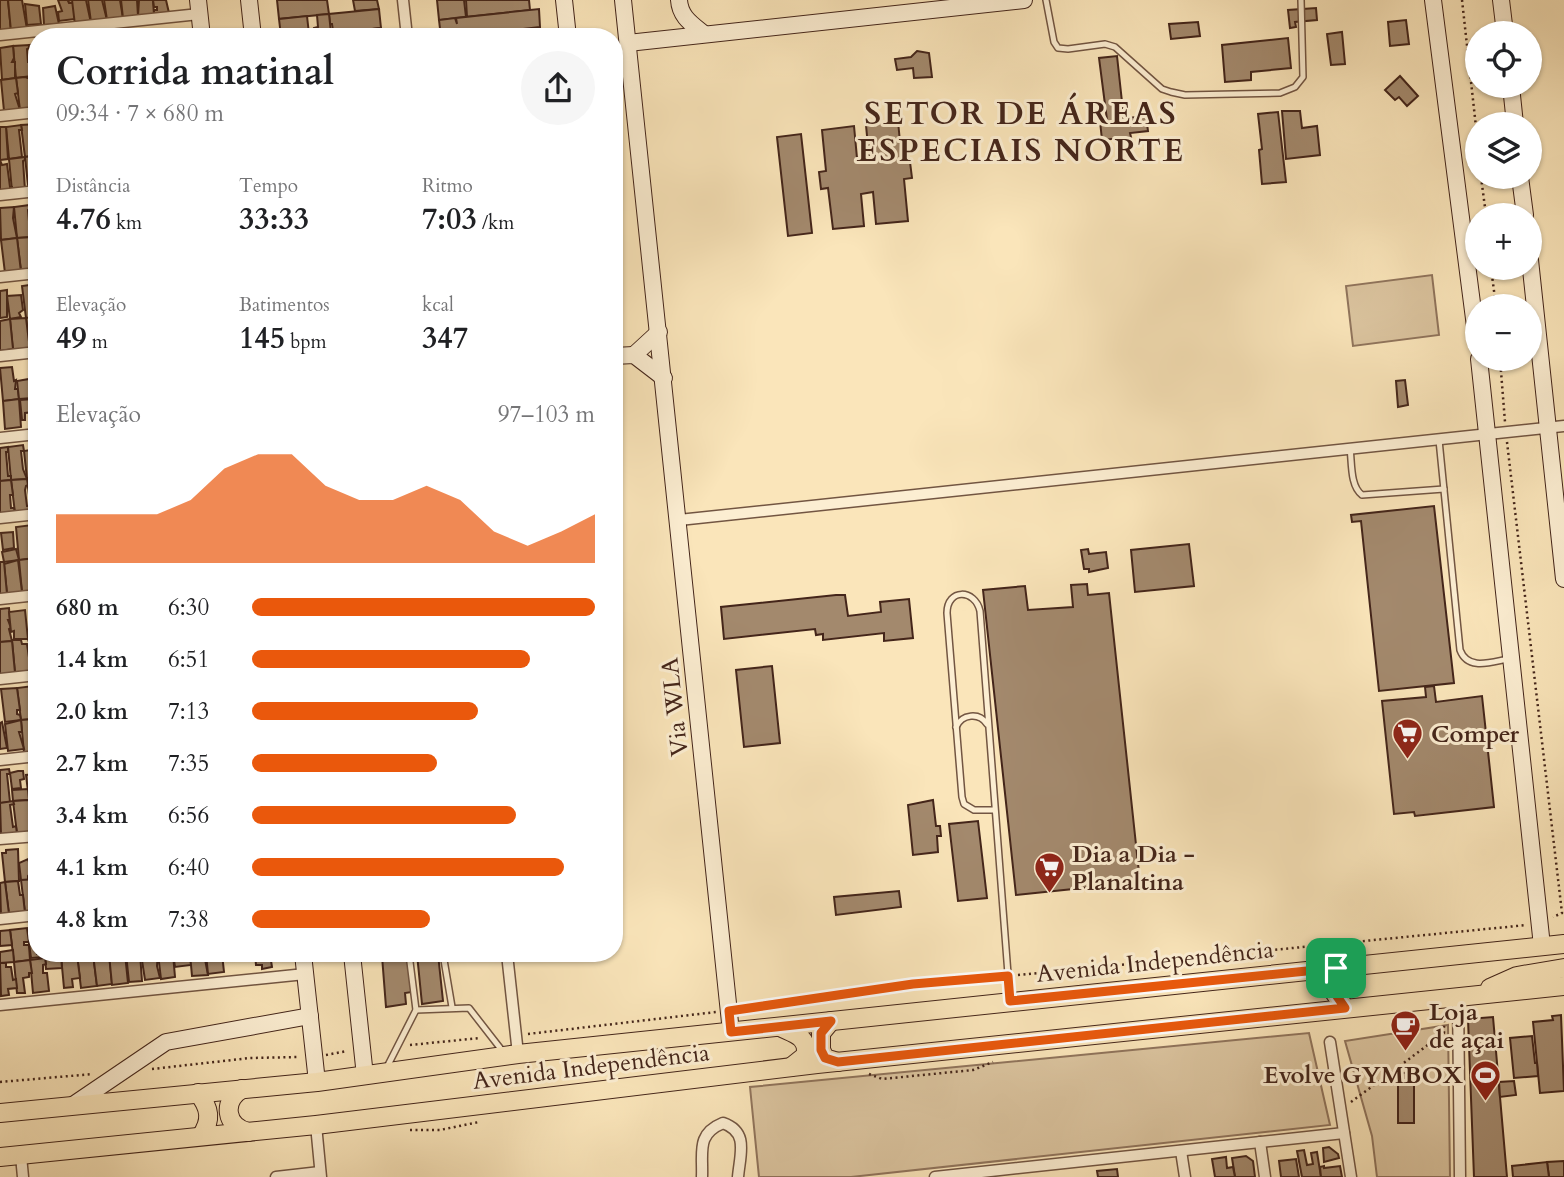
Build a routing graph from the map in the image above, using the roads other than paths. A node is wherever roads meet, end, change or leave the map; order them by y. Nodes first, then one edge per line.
1 (248, 0) edge
2 (403, 0) edge
3 (564, 0) edge
4 (623, 0) edge
5 (680, 0) edge
6 (1024, 0) edge
7 (1046, 0) edge
8 (1301, 0) edge
9 (1433, 0) edge
10 (1501, 0) edge
11 (199, 7) edge
12 (1504, 21) edge
13 (50, 28) edge
14 (201, 28) edge
15 (252, 28) edge
16 (406, 28) edge
17 (567, 28) edge
18 (28, 31) edge
19 (704, 34) junction
20 (0, 35) edge
21 (628, 43) junction
22 (28, 113) edge
23 (0, 116) edge
24 (28, 192) edge
25 (0, 195) edge
26 (28, 274) edge
27 (0, 277) edge
28 (1471, 294) edge
29 (659, 332) junction
30 (28, 353) edge
31 (634, 355) junction
32 (0, 356) edge
33 (623, 356) edge
34 (1542, 358) edge
35 (1480, 371) edge
36 (664, 378) junction
37 (1556, 427) edge
38 (1487, 434) junction
39 (28, 435) edge
40 (0, 438) edge
41 (1439, 439) junction
42 (1350, 449) junction
43 (1444, 489) junction
44 (28, 515) edge
45 (0, 518) edge
46 (679, 520) junction
47 (1564, 579) edge
48 (28, 596) edge
49 (0, 599) edge
50 (1511, 659) junction
51 (28, 676) edge
52 (0, 679) edge
53 (987, 724) junction
54 (956, 727) junction
55 (28, 757) edge
56 (0, 760) edge
57 (994, 810) junction
58 (28, 837) edge
59 (0, 839) edge
60 (28, 916) edge
61 (0, 919) edge
62 (1564, 944) edge
63 (1542, 946) junction
64 (304, 962) edge
65 (353, 962) edge
66 (410, 962) edge
67 (444, 962) edge
68 (508, 962) edge
69 (1336, 968) junction
70 (1564, 968) edge
71 (305, 974) junction
72 (1564, 986) edge
73 (1457, 1000) junction
74 (1010, 1001) junction
75 (0, 1005) edge
76 (452, 1007) junction
77 (1345, 1008) junction
78 (416, 1010) junction
79 (310, 1016) junction
80 (831, 1021) junction
81 (780, 1027) junction
82 (731, 1032) junction
83 (1330, 1042) dead end
84 (512, 1055) junction
85 (838, 1062) junction
86 (791, 1068) junction
87 (384, 1073) junction
88 (365, 1076) junction
89 (317, 1082) junction
90 (242, 1089) junction
91 (198, 1094) junction
92 (73, 1105) junction
93 (0, 1114) edge
94 (316, 1125) junction
95 (248, 1132) junction
96 (1344, 1133) junction
97 (201, 1136) junction
98 (1260, 1142) junction
99 (1181, 1151) junction
100 (21, 1156) junction
101 (0, 1157) edge
102 (321, 1175) edge
103 (23, 1177) edge
104 (276, 1177) edge
105 (702, 1177) edge
106 (738, 1177) edge
107 (934, 1177) edge
108 (1185, 1177) edge
109 (1265, 1177) edge
110 (1350, 1177) edge
111 (1460, 1177) edge

1 - 15 street
2 - 16 street
3 - 17 street
4 - 21 street, Via WLA
5 - 19 street
6 - 19 street
7 - 8 lane
9 - 28 street
10 - 12 street
11 - 13 street
11 - 14 street
18 - 20 street
19 - 21 street
21 - 29 street, Via WLA
22 - 23 street
24 - 25 street
26 - 27 street
29 - 31 street
29 - 36 street, Via WLA
30 - 32 street
31 - 33 street
31 - 36 street
34 - 37 street
35 - 38 street
36 - 46 street, Via WLA
37 - 38 street
37 - 47 street
38 - 41 street
38 - 50 street
39 - 40 street
41 - 42 street
41 - 43 lane
42 - 43 lane
42 - 46 street
43 - 50 lane
44 - 45 street
46 - 82 street, Via WLA
48 - 49 street
50 - 63 street
51 - 52 street
53 - 54 lane
53 - 54 lane
53 - 57 lane
54 - 57 lane
55 - 56 street
57 - 74 lane
58 - 59 street
60 - 61 street
62 - 63 main road, Avenida Independência
63 - 69 main road, Avenida Independência
64 - 71 street
65 - 88 street
66 - 78 lane
67 - 76 lane
68 - 84 street
69 - 74 main road, Avenida Independência
69 - 77 main road
70 - 73 main road
71 - 75 street
71 - 79 street
72 - 73 main road, Avenida Independência
73 - 77 main road, Avenida Independência
73 - 111 street
74 - 80 main road, Avenida Independência
76 - 78 lane
76 - 84 lane
77 - 85 main road, Avenida Independência
78 - 87 lane
79 - 89 street
79 - 92 street
80 - 81 main road, Avenida Independência
80 - 85 main road
81 - 82 main road, Avenida Independência
81 - 86 main road
82 - 84 main road, Avenida Independência
83 - 96 street
84 - 87 main road, Avenida Independência
85 - 86 main road, Avenida Independência
86 - 94 main road, Avenida Independência
87 - 88 main road, Avenida Independência
88 - 89 main road, Avenida Independência
89 - 90 main road, Avenida Independência
90 - 91 main road, Avenida Independência
90 - 95 main road
91 - 92 main road, Avenida Independência
91 - 97 main road
92 - 93 main road, Avenida Independência
94 - 95 main road, Avenida Independência
94 - 102 street
95 - 97 main road, Avenida Independência
96 - 98 street
96 - 110 street
97 - 100 main road, Avenida Independência
98 - 99 street
98 - 109 street
99 - 107 street
99 - 108 street
100 - 101 main road, Avenida Independência
100 - 103 street
102 - 104 street
105 - 106 street

